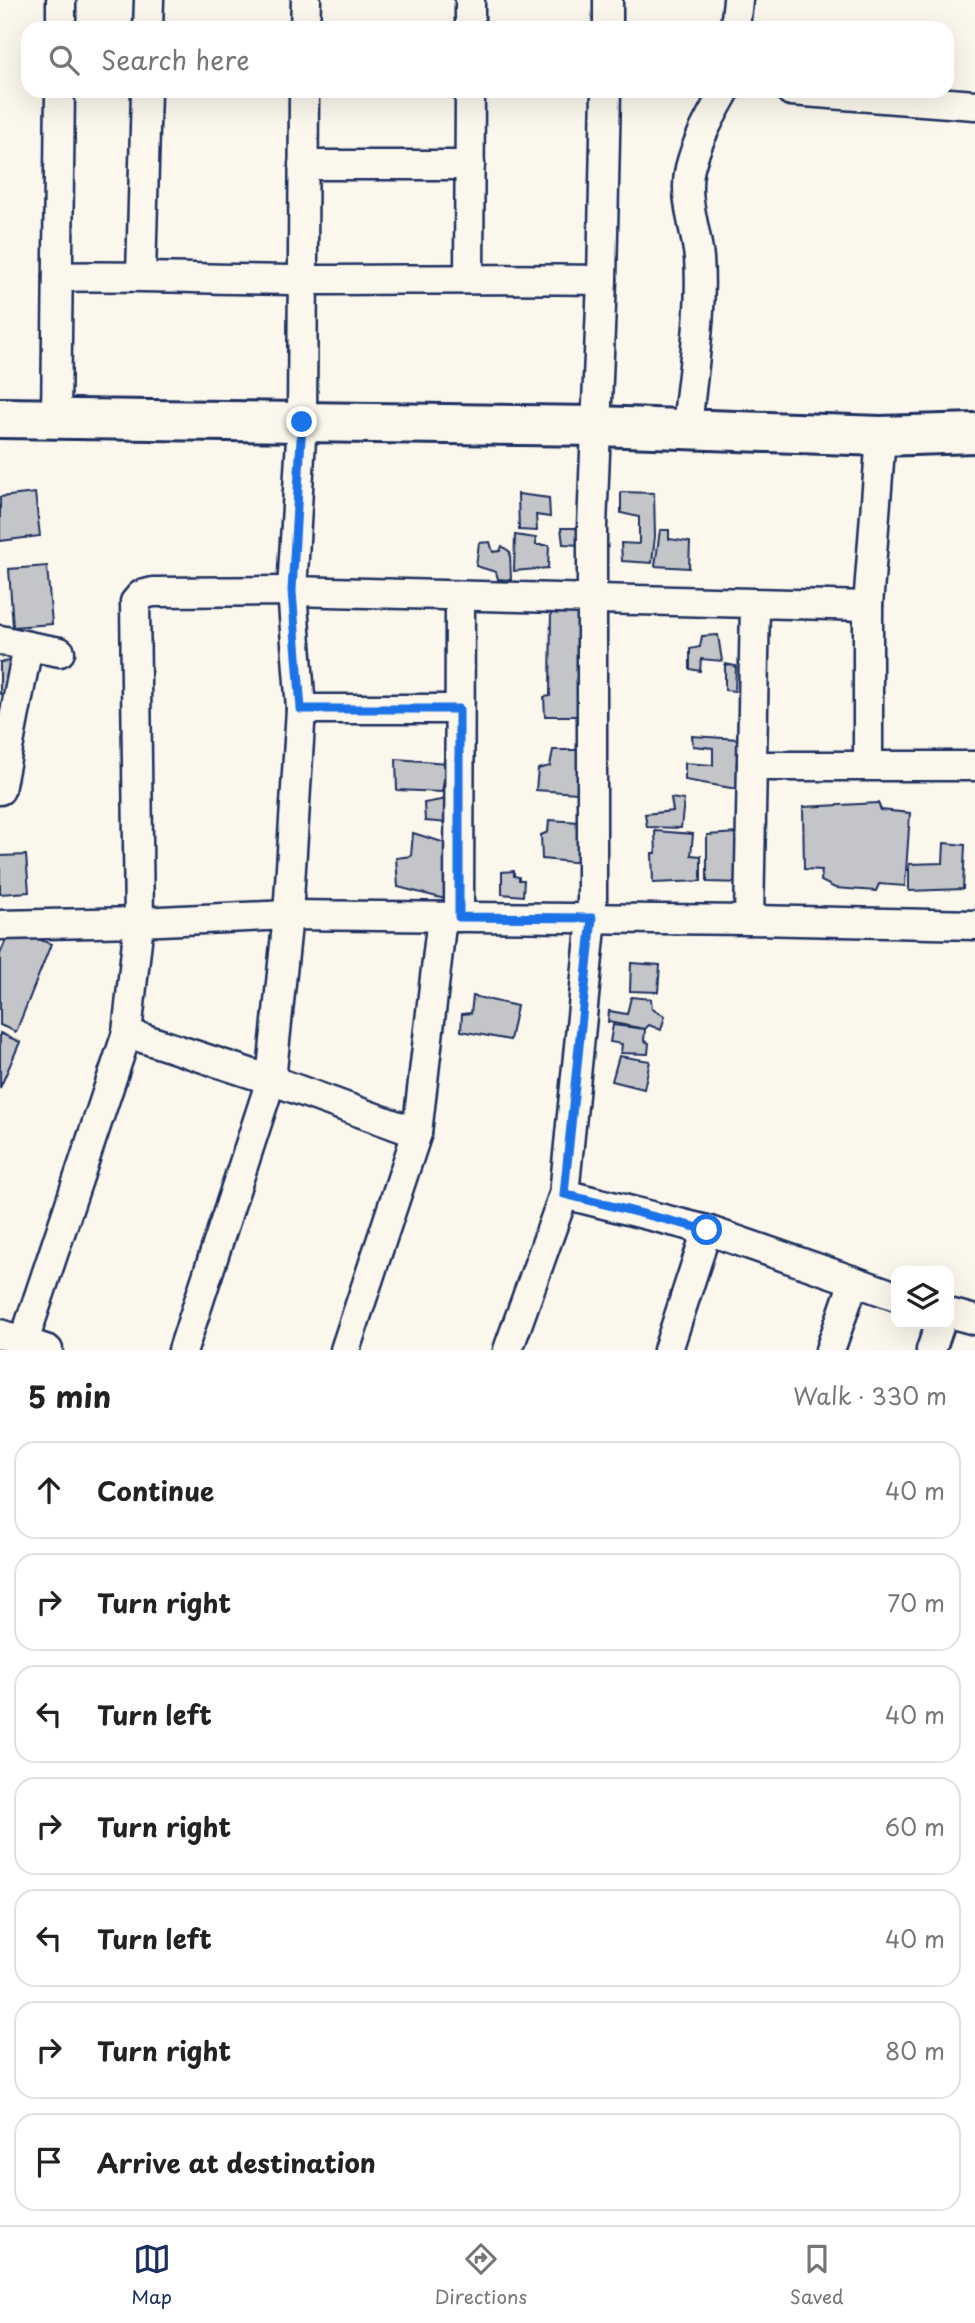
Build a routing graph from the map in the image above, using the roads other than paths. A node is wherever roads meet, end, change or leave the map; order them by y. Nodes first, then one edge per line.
1 (61, 0) edge
2 (149, 0) edge
3 (306, 0) edge
4 (470, 0) edge
5 (608, 0) edge
6 (738, 0) edge
7 (61, 21) edge
8 (148, 21) edge
9 (305, 21) edge
10 (470, 21) edge
11 (608, 21) edge
12 (736, 21) edge
13 (60, 98) edge
14 (146, 98) edge
15 (304, 98) edge
16 (470, 98) edge
17 (606, 98) edge
18 (721, 98) edge
19 (883, 98) edge
20 (975, 105) edge
21 (303, 165) junction
22 (470, 165) junction
23 (141, 275) junction
24 (58, 277) junction
25 (469, 278) junction
26 (301, 280) junction
27 (603, 280) junction
28 (4, 417) edge
29 (56, 419) junction
30 (302, 422) junction
31 (597, 426) junction
32 (687, 428) junction
33 (975, 433) edge
34 (881, 436) junction
35 (292, 591) junction
36 (460, 597) junction
37 (593, 600) junction
38 (755, 604) junction
39 (868, 606) junction
40 (0, 640) edge
41 (28, 646) junction
42 (60, 652) dead end
43 (301, 709) junction
44 (459, 709) junction
45 (868, 764) junction
46 (752, 766) junction
47 (975, 766) edge
48 (0, 790) edge
49 (288, 915) junction
50 (451, 917) junction
51 (592, 918) junction
52 (749, 920) junction
53 (139, 922) junction
54 (0, 925) edge
55 (975, 925) edge
56 (127, 1033) junction
57 (271, 1080) junction
58 (417, 1133) junction
59 (564, 1194) junction
60 (707, 1230) junction
61 (854, 1281) junction
62 (891, 1294) edge
63 (954, 1314) edge
64 (975, 1320) edge
65 (938, 1329) edge
66 (23, 1344) edge
67 (183, 1350) edge
68 (345, 1350) edge
69 (508, 1350) edge
70 (667, 1350) edge
71 (830, 1350) edge
72 (931, 1350) edge

1 - 7 street
2 - 8 street
3 - 9 street
4 - 10 street
5 - 11 street
6 - 12 street
13 - 24 street
14 - 23 street
15 - 21 street
16 - 22 street
17 - 27 street
18 - 32 street
19 - 20 street
21 - 22 street
21 - 26 street
22 - 25 street
23 - 24 street
23 - 26 street
24 - 29 street
25 - 26 street
25 - 27 street
26 - 30 street
27 - 31 street
28 - 29 street
29 - 30 street
30 - 31 street
30 - 35 street
31 - 32 street
31 - 37 street
32 - 34 street
33 - 34 street
34 - 39 street
35 - 36 street
35 - 43 street
35 - 53 street
36 - 37 street
36 - 44 street
37 - 38 street
37 - 51 street
38 - 39 street
38 - 46 street
39 - 45 street
40 - 41 street
41 - 42 street
41 - 48 street
43 - 44 street
43 - 49 street
44 - 50 street
45 - 46 street
45 - 47 street
46 - 52 street
49 - 50 street
49 - 53 street
49 - 57 street
50 - 51 street
50 - 58 street
51 - 52 street
51 - 59 street
52 - 55 street
53 - 54 street
53 - 56 street
56 - 57 street
56 - 66 street
57 - 58 street
57 - 67 street
58 - 68 street
59 - 60 street
59 - 69 street
60 - 61 street
60 - 70 street
61 - 62 street
61 - 71 street
63 - 64 street
65 - 72 street

